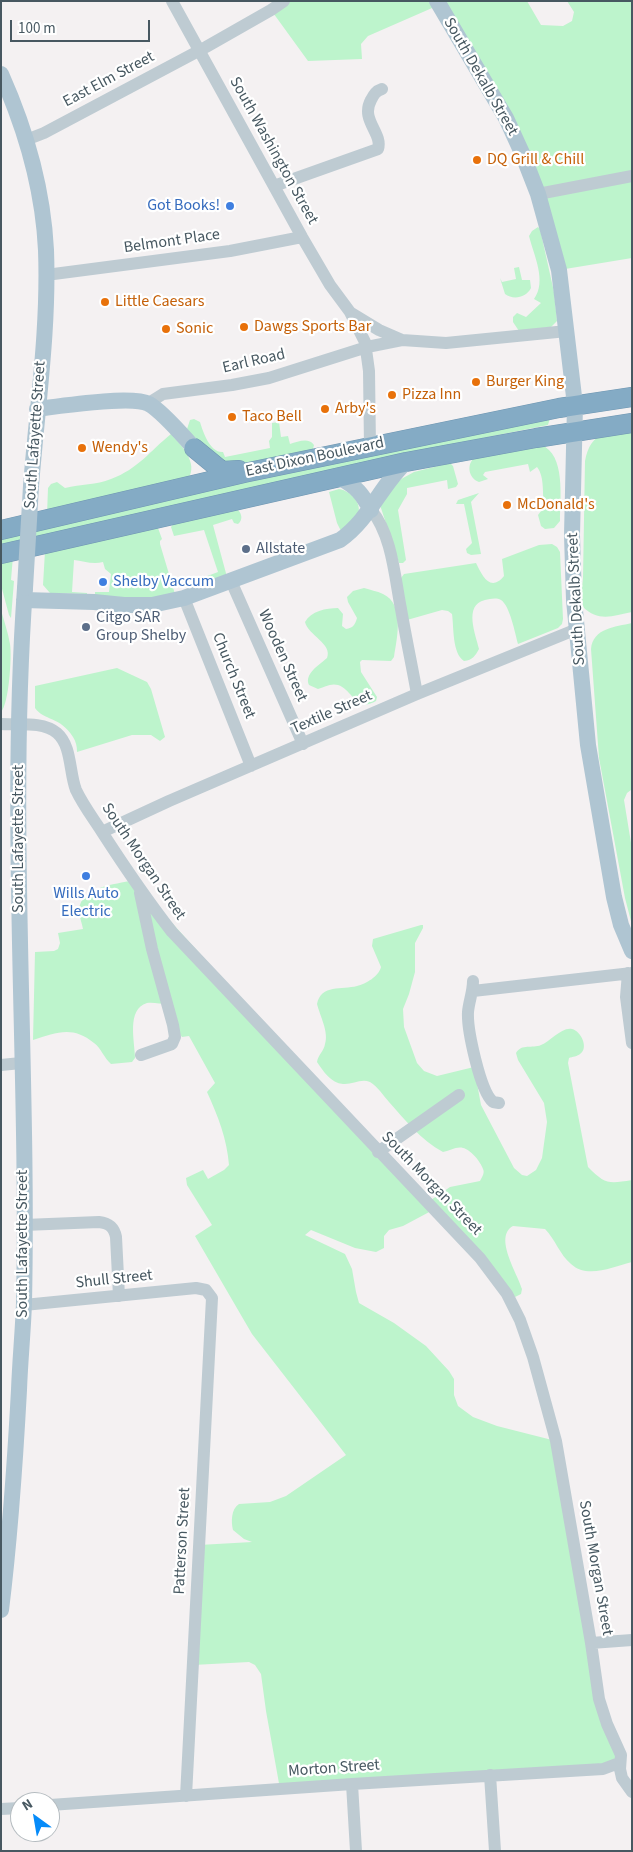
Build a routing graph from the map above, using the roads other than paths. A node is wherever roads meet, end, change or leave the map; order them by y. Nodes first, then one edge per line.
1 (172, 1) edge
2 (284, 1) edge
3 (436, 1) edge
4 (199, 51) junction
5 (1, 74) edge
6 (382, 89) dead end
7 (26, 140) junction
8 (632, 176) edge
9 (274, 186) junction
10 (538, 194) junction
11 (302, 237) junction
12 (46, 275) junction
13 (350, 312) junction
14 (567, 331) junction
15 (402, 340) junction
16 (367, 347) junction
17 (632, 397) edge
18 (147, 404) junction
19 (575, 405) junction
20 (38, 408) junction
21 (632, 423) edge
22 (574, 432) junction
23 (370, 447) junction
24 (194, 448) junction
25 (406, 462) junction
26 (244, 473) junction
27 (340, 478) junction
28 (194, 484) junction
29 (370, 510) junction
30 (1, 530) edge
31 (3, 554) edge
32 (231, 580) junction
33 (24, 594) junction
34 (184, 598) junction
35 (577, 629) junction
36 (417, 694) junction
37 (1, 724) edge
38 (18, 725) junction
39 (303, 744) junction
40 (251, 766) junction
41 (102, 832) junction
42 (140, 890) junction
43 (632, 951) edge
44 (630, 973) edge
45 (632, 1043) edge
46 (141, 1055) dead end
47 (21, 1063) junction
48 (1, 1065) edge
49 (459, 1095) dead end
50 (499, 1103) dead end
51 (378, 1152) junction
52 (24, 1225) junction
53 (206, 1290) joint
54 (119, 1296) junction
55 (24, 1304) junction
56 (2, 1603) edge
57 (632, 1640) edge
58 (591, 1643) junction
59 (620, 1763) junction
60 (490, 1775) junction
61 (352, 1784) junction
62 (632, 1792) edge
63 (186, 1796) junction
64 (60, 1804) edge
65 (356, 1851) edge
66 (495, 1851) edge

1 - 4 street, South Washington Street
2 - 4 street, East Elm Street
3 - 10 main road, South Dekalb Street
4 - 7 street, East Elm Street
4 - 9 street, South Washington Street
5 - 7 main road, South Lafayette Street
6 - 9 street
7 - 12 main road, South Lafayette Street
8 - 10 street
9 - 11 street, South Washington Street
10 - 14 main road, South Dekalb Street
11 - 12 street, Belmont Place
11 - 13 street, South Washington Street
12 - 20 main road, South Lafayette Street
13 - 15 street, South Washington Street
13 - 16 street, South Washington Street
14 - 15 street
14 - 19 main road, South Dekalb Street
15 - 16 street, Earl Road
16 - 18 street, Earl Road
16 - 23 street, South Washington Street
17 - 19 highway, East Dixon Boulevard
18 - 20 main road
18 - 24 main road
19 - 22 main road, South Dekalb Street
19 - 23 highway, East Dixon Boulevard
20 - 33 main road, South Lafayette Street, bridge
21 - 22 highway, East Dixon Boulevard
22 - 25 highway, East Dixon Boulevard
22 - 35 main road, South Dekalb Street
23 - 26 highway, East Dixon Boulevard
24 - 26 highway
24 - 28 highway
25 - 27 highway, East Dixon Boulevard
25 - 29 main road
26 - 28 highway, East Dixon Boulevard
27 - 29 main road
27 - 31 highway, East Dixon Boulevard
28 - 30 highway, East Dixon Boulevard
29 - 32 main road
29 - 36 street
32 - 34 main road
32 - 39 street, Wooden Street
33 - 34 main road
33 - 38 main road, South Lafayette Street
34 - 40 street, Church Street
35 - 36 street, Textile Street
35 - 43 main road, South Dekalb Street
36 - 39 street, Textile Street
37 - 38 street, South Morgan Street
38 - 41 street, South Morgan Street
38 - 47 main road, South Lafayette Street
39 - 40 street, Textile Street
40 - 41 street, Textile Street
41 - 42 street, South Morgan Street
42 - 46 street
42 - 51 street, South Morgan Street
44 - 45 street
44 - 50 street
47 - 48 street
47 - 52 main road, South Lafayette Street
49 - 51 street
51 - 58 street, South Morgan Street
52 - 54 street
52 - 55 main road, South Lafayette Street
53 - 54 street, Shull Street
53 - 63 street, Patterson Street
54 - 55 street, Shull Street
55 - 56 main road, South Lafayette Street
57 - 58 street
58 - 59 street, South Morgan Street
59 - 60 street, Morton Street
59 - 62 street, South Morgan Street
60 - 61 street, Morton Street
60 - 66 street
61 - 63 street, Morton Street
61 - 65 street
63 - 64 street, Morton Street

